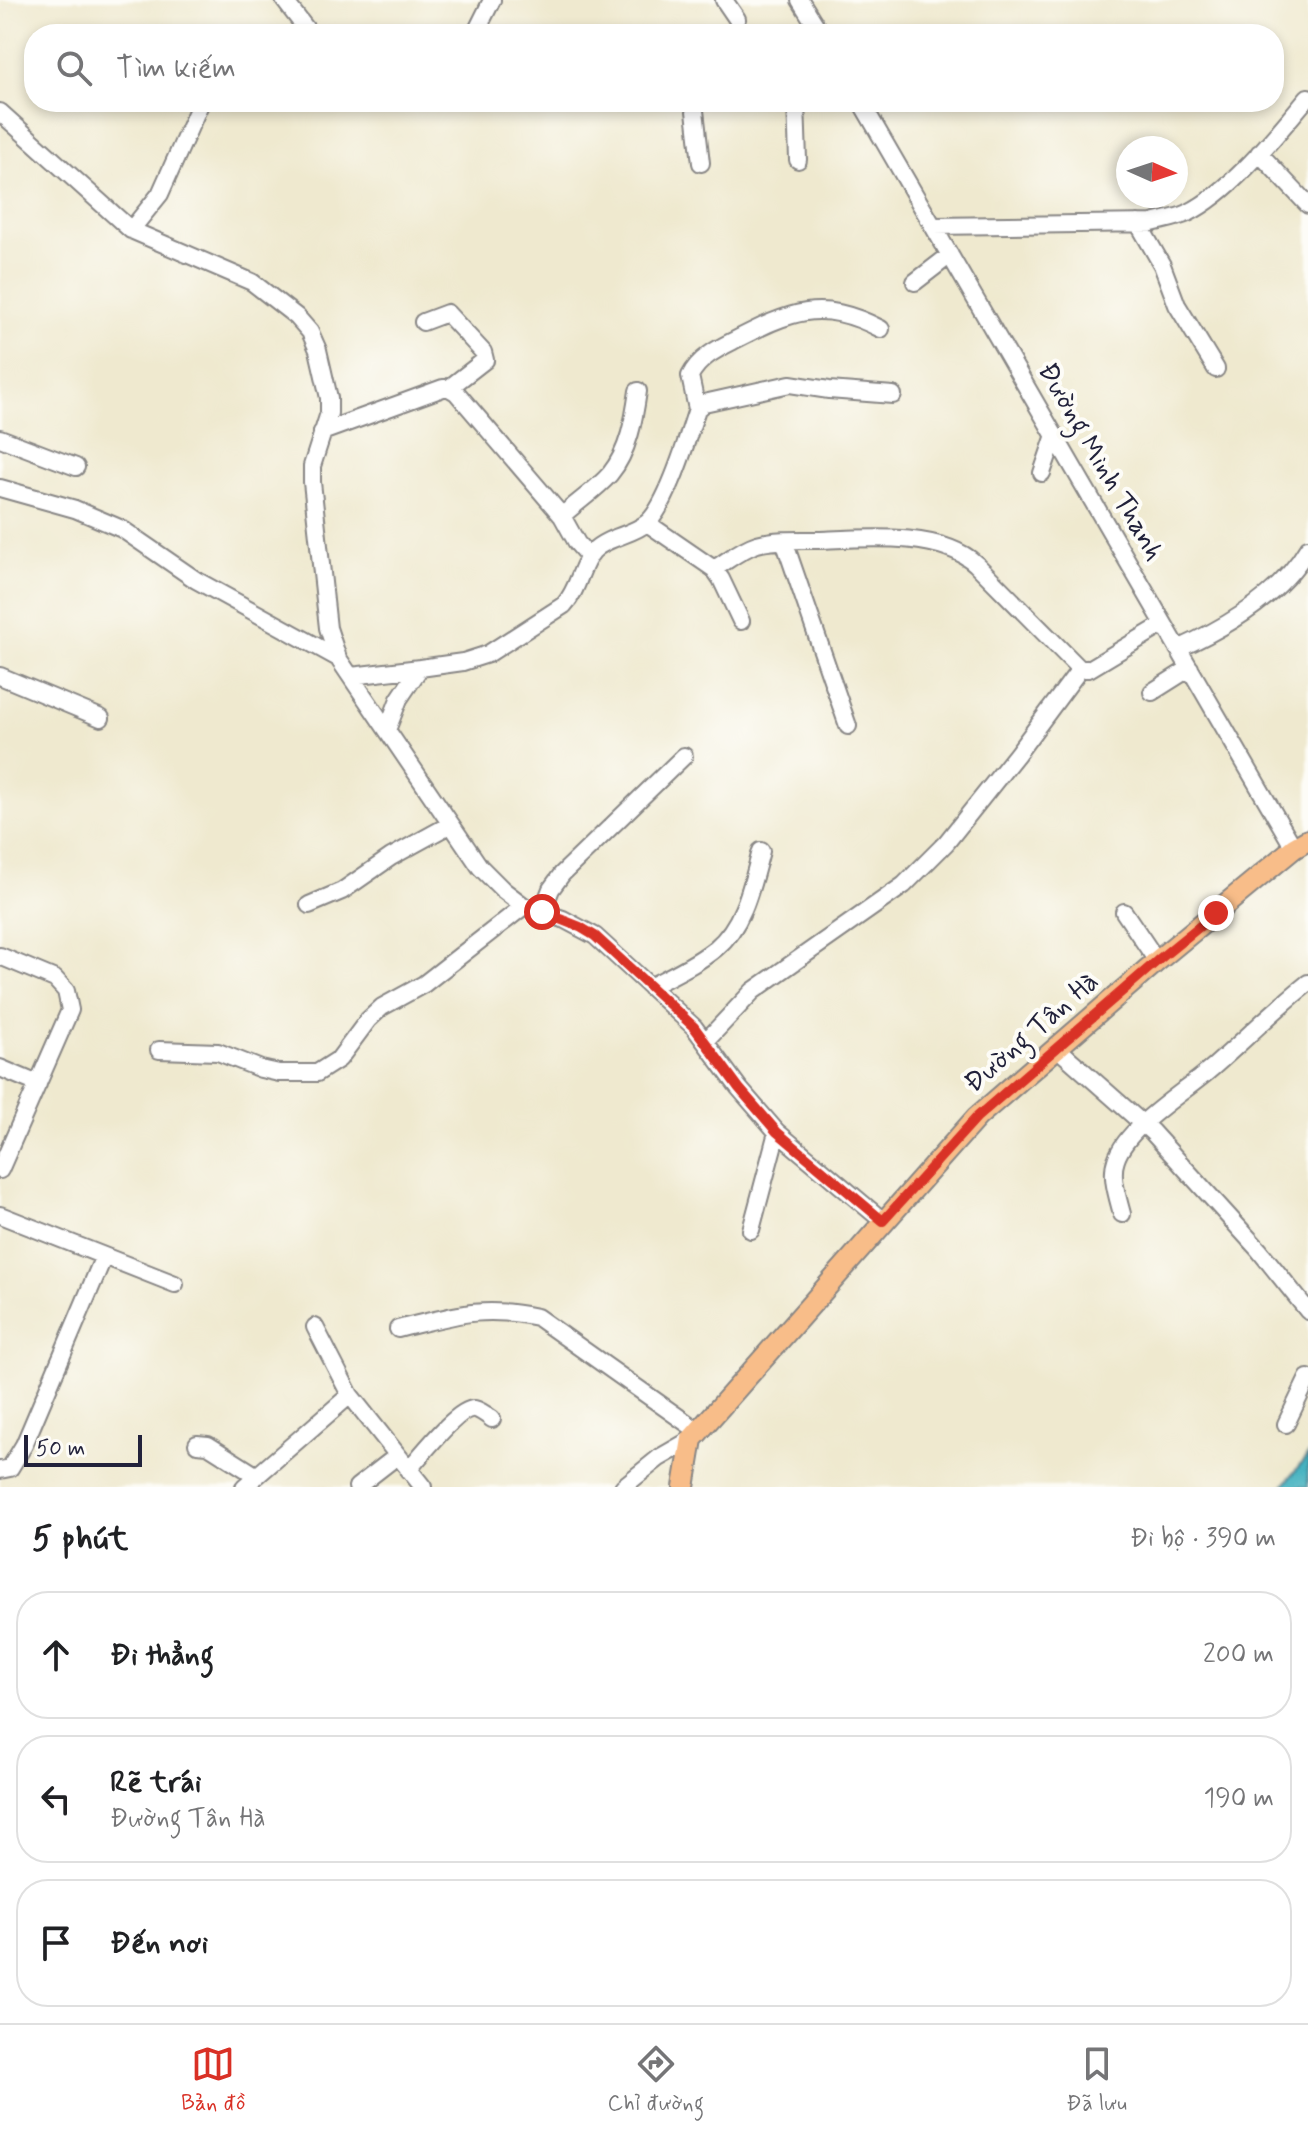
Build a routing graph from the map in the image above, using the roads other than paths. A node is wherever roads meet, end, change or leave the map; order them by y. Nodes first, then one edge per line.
1 (284, 0) edge
2 (492, 0) edge
3 (724, 0) edge
4 (800, 0) edge
5 (737, 19) dead end
6 (302, 24) edge
7 (480, 24) edge
8 (815, 24) edge
9 (1308, 97) edge
10 (0, 112) edge
11 (197, 112) edge
12 (695, 112) edge
13 (796, 112) edge
14 (867, 112) edge
15 (1259, 153) junction
16 (798, 160) dead end
17 (701, 163) dead end
18 (1308, 205) edge
19 (1138, 223) junction
20 (933, 226) junction
21 (131, 230) junction
22 (950, 255) junction
23 (915, 282) dead end
24 (423, 322) dead end
25 (881, 329) dead end
26 (1216, 369) dead end
27 (449, 388) junction
28 (638, 391) dead end
29 (893, 395) dead end
30 (697, 409) junction
31 (322, 432) junction
32 (1055, 435) junction
33 (0, 438) edge
34 (76, 467) dead end
35 (1042, 473) dead end
36 (0, 488) edge
37 (562, 516) junction
38 (647, 523) junction
39 (784, 541) junction
40 (1304, 554) edge
41 (589, 557) junction
42 (714, 569) junction
43 (1308, 579) edge
44 (741, 621) dead end
45 (1164, 624) junction
46 (1178, 649) junction
47 (338, 658) junction
48 (420, 668) junction
49 (1190, 668) junction
50 (1080, 669) junction
51 (0, 676) edge
52 (351, 676) junction
53 (1152, 692) dead end
54 (101, 718) dead end
55 (848, 726) dead end
56 (387, 730) junction
57 (684, 756) dead end
58 (451, 824) junction
59 (1301, 844) edge
60 (761, 851) dead end
61 (309, 905) dead end
62 (524, 906) junction
63 (542, 912) junction
64 (1124, 912) dead end
65 (0, 956) edge
66 (1157, 961) junction
67 (1308, 983) edge
68 (650, 987) junction
69 (706, 1041) junction
70 (1057, 1048) junction
71 (159, 1050) dead end
72 (0, 1068) edge
73 (38, 1084) junction
74 (1142, 1123) junction
75 (777, 1132) junction
76 (0, 1170) edge
77 (1122, 1214) dead end
78 (0, 1215) edge
79 (883, 1221) junction
80 (751, 1230) dead end
81 (104, 1256) junction
82 (175, 1284) dead end
83 (1308, 1311) edge
84 (315, 1327) dead end
85 (398, 1329) dead end
86 (1308, 1378) edge
87 (350, 1395) junction
88 (492, 1419) dead end
89 (1286, 1424) dead end
90 (695, 1435) junction
91 (197, 1444) dead end
92 (397, 1456) junction
93 (0, 1470) edge
94 (408, 1470) junction
95 (251, 1482) edge
96 (357, 1487) edge
97 (423, 1487) edge
98 (623, 1487) edge
99 (684, 1487) edge

1 - 6 street
2 - 7 street
3 - 5 street
4 - 8 street
9 - 15 street
10 - 21 street
11 - 21 street
12 - 17 street
13 - 16 street
14 - 20 street, Đường Minh Thanh
15 - 18 street
15 - 19 street
19 - 20 street
19 - 26 street
20 - 22 street, Đường Minh Thanh
21 - 31 street
22 - 23 street
22 - 32 street, Đường Minh Thanh
24 - 27 street
25 - 30 street
27 - 31 street
27 - 37 street
28 - 37 street
29 - 30 street
30 - 38 street
31 - 47 street
32 - 35 street
32 - 45 street, Đường Minh Thanh
33 - 34 street
36 - 47 street
37 - 41 street
38 - 41 street
38 - 42 street
39 - 42 street
39 - 50 street
39 - 55 street
40 - 43 street
40 - 46 street
41 - 48 street
42 - 44 street
45 - 46 street, Đường Minh Thanh
45 - 50 street
46 - 49 street, Đường Minh Thanh
47 - 52 street
48 - 52 street
48 - 56 street
49 - 53 street
49 - 59 street, Đường Minh Thanh
50 - 69 street
51 - 54 street
52 - 56 street
56 - 58 street
57 - 63 street
58 - 61 street
58 - 62 street
59 - 66 main road, Đường Tân Hà
60 - 68 street
62 - 63 street
62 - 71 street
63 - 68 street
64 - 66 street
65 - 73 street
66 - 70 main road, Đường Tân Hà
67 - 74 street
68 - 69 street
69 - 75 street
70 - 74 street
70 - 79 main road, Đường Tân Hà
72 - 73 street
73 - 76 street
74 - 77 street
74 - 83 street
75 - 79 street
75 - 80 street
78 - 81 street
79 - 90 main road, Đường Tân Hà
81 - 82 street
81 - 93 street
84 - 87 street
85 - 90 street
86 - 89 street
87 - 92 street
87 - 95 street
88 - 94 street
90 - 98 street
90 - 99 main road
91 - 95 street
92 - 94 street
92 - 96 street
94 - 97 street

